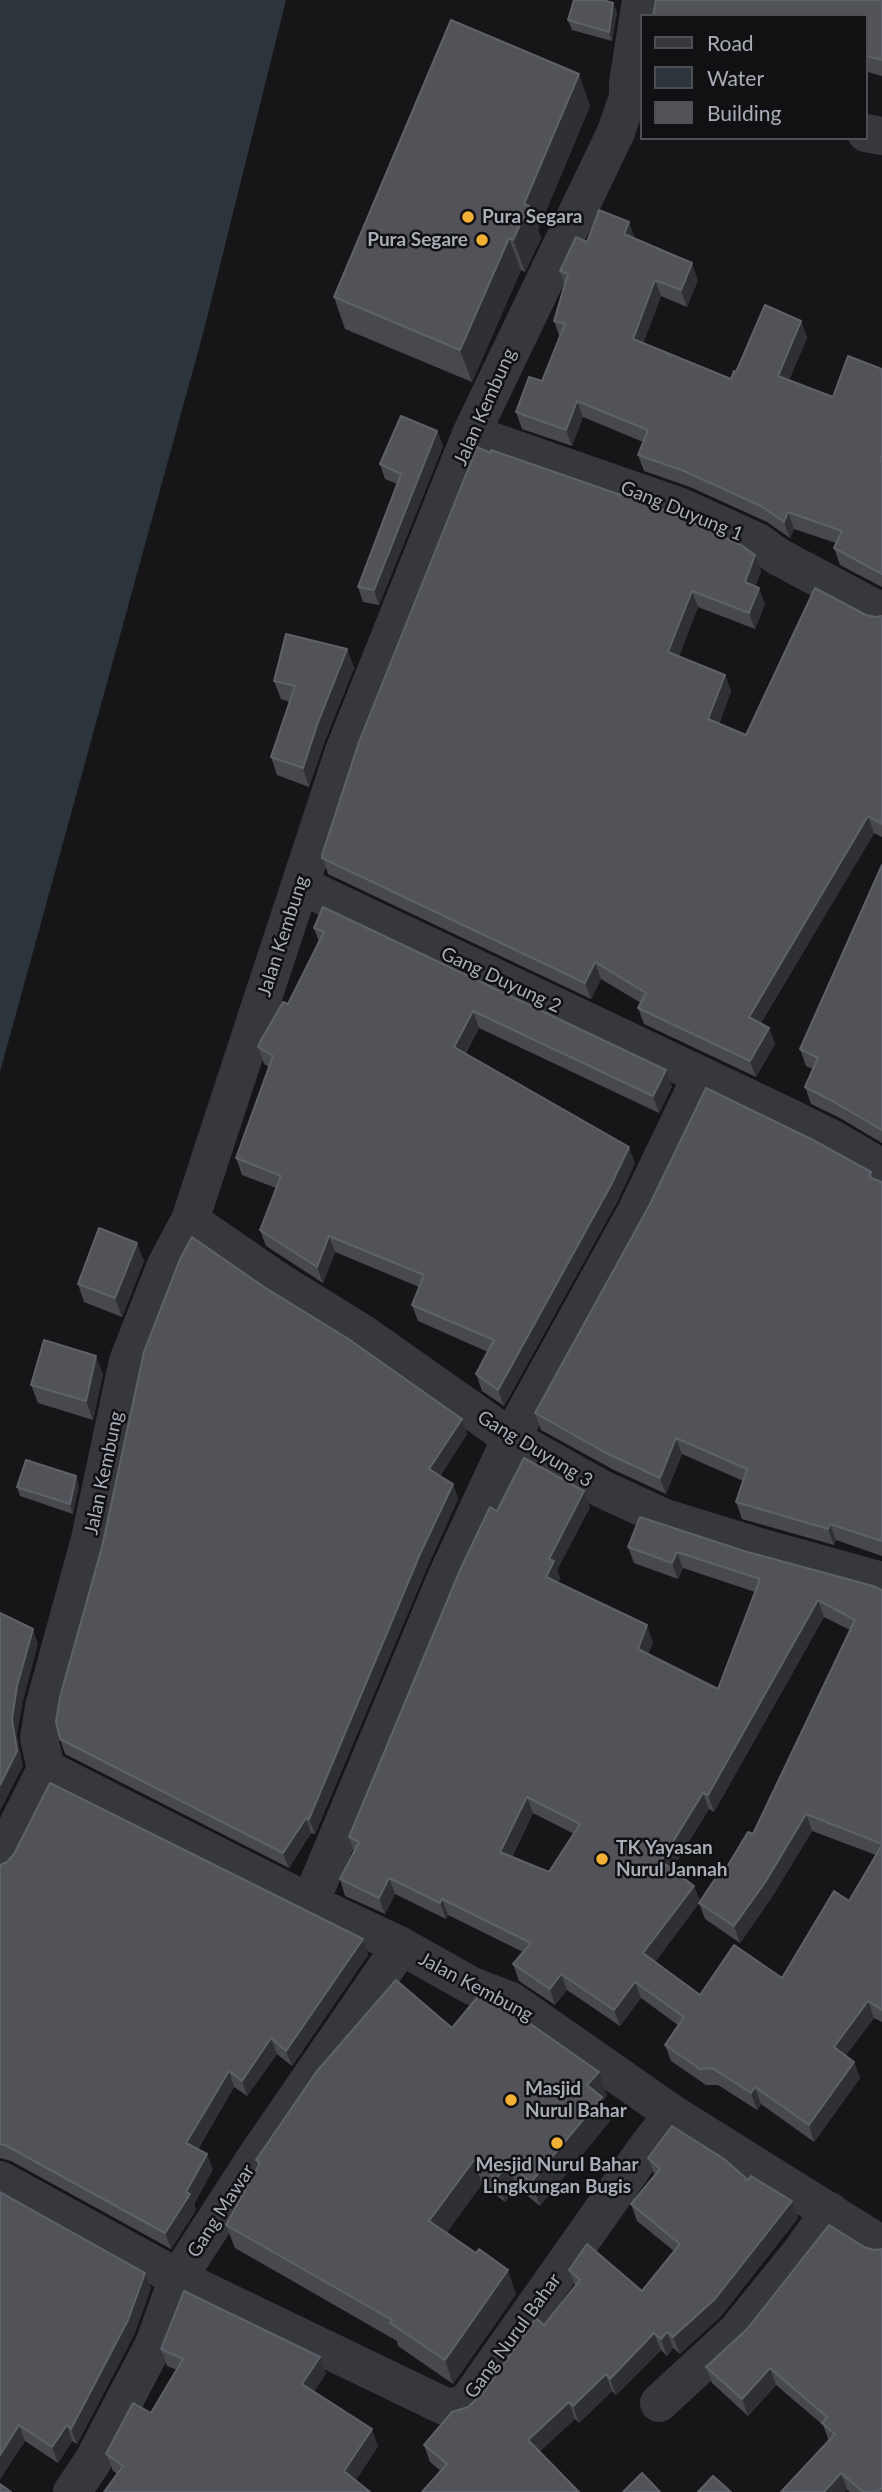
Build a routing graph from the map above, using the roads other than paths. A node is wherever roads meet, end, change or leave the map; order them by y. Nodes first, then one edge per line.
1 (640, 14) edge
2 (635, 85) edge
3 (471, 434) junction
4 (882, 611) edge
5 (300, 885) junction
6 (701, 1077) junction
7 (882, 1168) edge
8 (190, 1220) junction
9 (511, 1438) junction
10 (882, 1581) edge
11 (46, 1769) junction
12 (0, 1860) edge
13 (310, 1903) junction
14 (401, 1946) junction
15 (673, 2114) junction
16 (0, 2180) edge
17 (830, 2211) junction
18 (882, 2245) edge
19 (178, 2278) junction
20 (659, 2403) dead end
21 (72, 2492) edge

1 - 2 street, Jalan Kembung
2 - 3 street, Jalan Kembung
3 - 4 street, Gang Duyung 1
3 - 5 street, Jalan Kembung
5 - 6 street, Gang Duyung 2
5 - 8 street, Jalan Kembung
6 - 7 street, Gang Duyung 2
6 - 9 street
8 - 9 street, Gang Duyung 3
8 - 11 street, Jalan Kembung
9 - 10 street, Gang Duyung 3
9 - 13 street
11 - 12 street
11 - 13 street, Jalan Kembung
13 - 14 street, Jalan Kembung
14 - 15 street, Jalan Kembung
14 - 19 street, Gang Mawar
15 - 17 street, Jalan Kembung
15 - 19 street, Gang Nurul Bahar
16 - 19 street
17 - 18 street, Jalan Kembung
17 - 20 street
19 - 21 street, Gang Mawar

